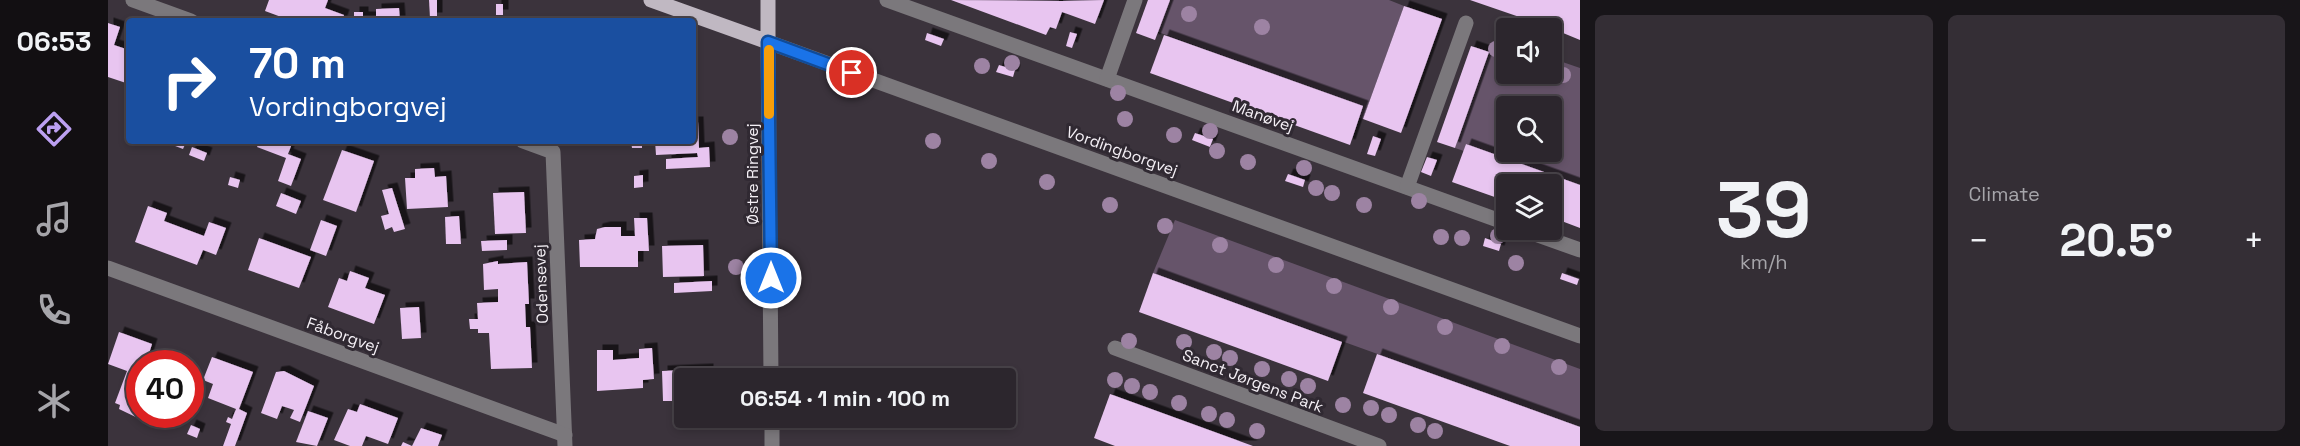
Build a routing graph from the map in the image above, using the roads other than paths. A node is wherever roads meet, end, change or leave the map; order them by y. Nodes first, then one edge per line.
1 (133, 0) edge
2 (651, 0) edge
3 (768, 0) edge
4 (887, 0) edge
5 (1135, 0) edge
6 (183, 18) edge
7 (1466, 23) dead end
8 (768, 42) junction
9 (1107, 79) junction
10 (531, 144) edge
11 (1407, 187) junction
12 (1496, 219) edge
13 (1552, 240) edge
14 (1580, 250) edge
15 (108, 268) edge
16 (1580, 336) edge
17 (1115, 348) dead end
18 (771, 368) edge
19 (772, 428) edge
20 (565, 441) edge
21 (772, 446) edge
22 (1379, 446) edge

1 - 6 street
2 - 8 main road, Vordingborgvej
3 - 8 main road
4 - 9 street, Manøvej
5 - 9 street
7 - 11 street
8 - 16 street, Vordingborgvej
8 - 18 street, Østre Ringvej
9 - 11 street, Manøvej
10 - 20 street, Odensevej
11 - 12 street, Manøvej
13 - 14 street
15 - 20 street, Fåborgvej
17 - 22 street, Sanct Jørgens Park
19 - 21 street

